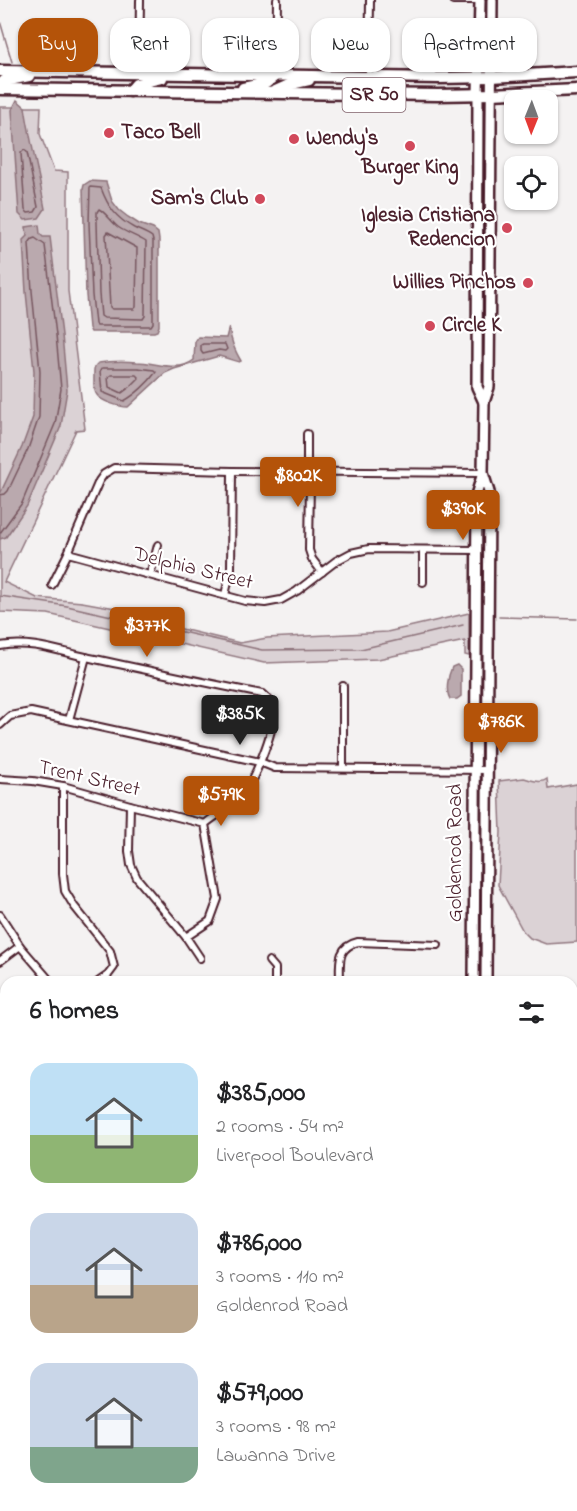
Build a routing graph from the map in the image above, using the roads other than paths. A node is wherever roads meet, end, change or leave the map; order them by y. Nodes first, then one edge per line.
1 (140, 0) edge
2 (277, 0) edge
3 (370, 0) edge
4 (453, 0) edge
5 (480, 0) edge
6 (492, 0) edge
7 (0, 71) edge
8 (18, 71) edge
9 (68, 72) joint
10 (577, 72) edge
11 (139, 73) junction
12 (183, 74) junction
13 (276, 75) junction
14 (333, 76) junction
15 (369, 77) junction
16 (478, 77) junction
17 (492, 77) junction
18 (0, 87) edge
19 (577, 90) edge
20 (130, 91) junction
21 (220, 92) junction
22 (271, 93) junction
23 (492, 94) junction
24 (478, 95) junction
25 (477, 284) junction
26 (490, 284) junction
27 (484, 402) junction
28 (307, 434) dead end
29 (232, 471) junction
30 (308, 471) junction
31 (483, 472) junction
32 (158, 545) dead end
33 (423, 550) junction
34 (476, 550) junction
35 (68, 552) junction
36 (322, 572) junction
37 (150, 575) junction
38 (423, 582) dead end
39 (52, 585) dead end
40 (225, 596) junction
41 (476, 633) junction
42 (0, 646) edge
43 (86, 657) junction
44 (488, 662) junction
45 (343, 686) dead end
46 (69, 720) junction
47 (0, 725) edge
48 (260, 762) junction
49 (343, 768) junction
50 (475, 770) junction
51 (487, 770) junction
52 (0, 779) edge
53 (63, 786) junction
54 (130, 805) junction
55 (205, 824) junction
56 (0, 915) edge
57 (186, 938) junction
58 (438, 945) dead end
59 (20, 946) junction
60 (200, 958) dead end
61 (0, 961) edge
62 (269, 961) dead end
63 (46, 976) edge
64 (107, 976) edge
65 (275, 976) edge
66 (340, 976) edge
67 (474, 976) edge
68 (486, 976) edge

1 - 11 street
2 - 13 street
3 - 15 street
4 - 5 street
5 - 16 main road, Goldenrod Road
6 - 17 main road, Goldenrod Road
7 - 8 highway, SR 50
9 - 11 highway, SR 50
9 - 18 highway
10 - 17 highway, SR 50
11 - 12 highway, SR 50
12 - 13 highway, SR 50
12 - 20 highway
13 - 14 highway, SR 50
13 - 21 highway
14 - 15 highway, SR 50
14 - 22 highway
15 - 16 highway, SR 50
16 - 17 highway, SR 50
16 - 24 main road, Goldenrod Road
17 - 23 main road, Goldenrod Road
18 - 20 highway, SR 50
19 - 23 highway, SR 50
20 - 21 highway, SR 50
21 - 22 highway, SR 50
22 - 24 highway, SR 50
23 - 24 highway, SR 50
23 - 26 main road, Goldenrod Road
24 - 25 main road, Goldenrod Road
25 - 26 street
25 - 27 main road, Goldenrod Road
26 - 27 main road, Goldenrod Road
27 - 31 main road, Goldenrod Road
28 - 30 street
29 - 30 street
29 - 35 street
29 - 40 street
30 - 31 street
30 - 36 street
31 - 34 main road, Goldenrod Road
31 - 44 main road, Goldenrod Road
32 - 37 street
33 - 34 street, Delphia Street
33 - 36 street, Delphia Street
33 - 38 street
34 - 41 main road, Goldenrod Road
35 - 37 street, Delphia Street
35 - 39 street
36 - 40 street, Delphia Street
37 - 40 street, Delphia Street
41 - 44 main road
41 - 50 main road, Goldenrod Road
42 - 43 street
43 - 46 street
43 - 48 street
44 - 51 main road, Goldenrod Road
45 - 49 street
46 - 47 street
46 - 48 street
48 - 49 street
48 - 55 street
49 - 50 street
50 - 51 street
50 - 67 main road, Goldenrod Road
51 - 68 main road, Goldenrod Road
52 - 53 street, Trent Street
53 - 54 street, Trent Street
53 - 64 street
54 - 55 street, Trent Street
54 - 57 street
55 - 57 street
56 - 59 street
57 - 60 street
58 - 66 street
59 - 61 street
59 - 63 street
62 - 65 street

